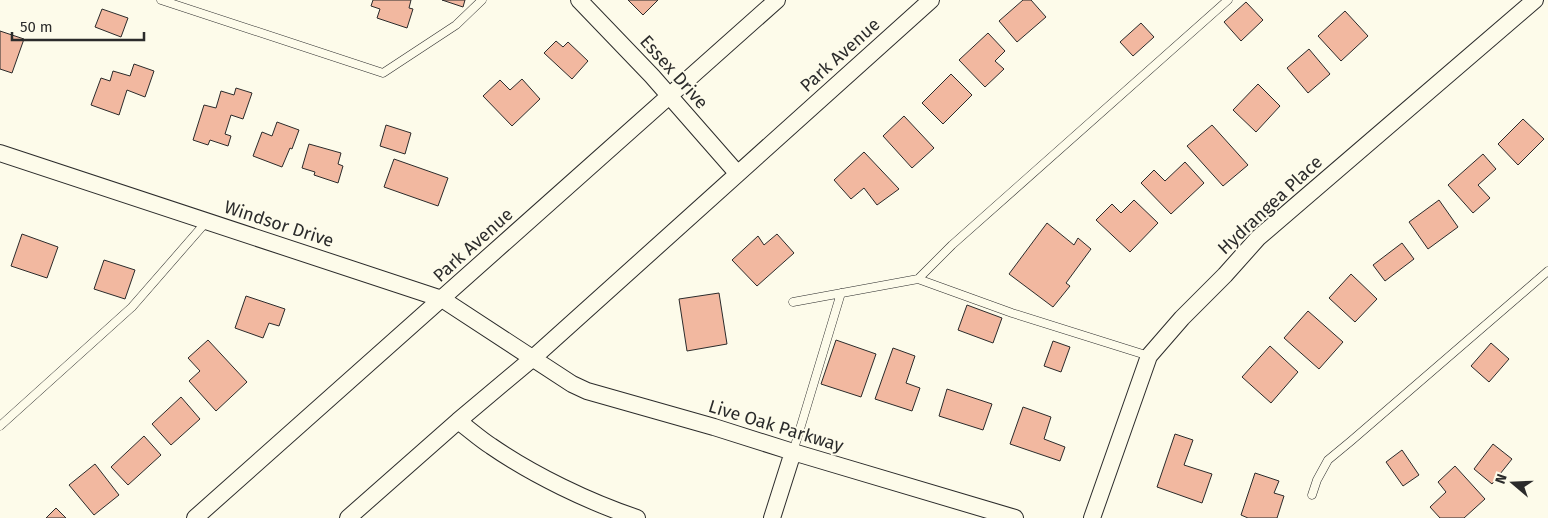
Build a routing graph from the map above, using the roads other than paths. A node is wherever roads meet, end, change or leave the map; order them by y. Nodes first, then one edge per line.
1 (161, 0) edge
2 (482, 0) edge
3 (579, 0) edge
4 (778, 0) edge
5 (931, 0) edge
6 (1228, 0) edge
7 (1534, 0) edge
8 (670, 96) junction
9 (0, 153) edge
10 (737, 173) junction
11 (207, 221) junction
12 (1548, 270) edge
13 (918, 280) junction
14 (841, 294) junction
15 (442, 299) junction
16 (793, 302) dead end
17 (1149, 356) junction
18 (533, 358) junction
19 (458, 421) junction
20 (0, 426) edge
21 (794, 452) junction
22 (1312, 494) dead end
23 (195, 518) edge
24 (348, 518) edge
25 (637, 518) edge
26 (772, 518) edge
27 (1015, 518) edge
28 (1092, 518) edge

1 - 2 lane
3 - 8 street, Essex Drive
4 - 8 street, Park Avenue
5 - 10 street, Park Avenue
6 - 13 lane
7 - 17 street, Hydrangea Place
8 - 10 street, Essex Drive
8 - 15 street, Park Avenue
9 - 11 street, Windsor Drive
10 - 18 street, Park Avenue
11 - 15 street, Windsor Drive
11 - 20 lane
12 - 22 lane
13 - 14 lane
13 - 17 lane
14 - 16 lane
14 - 21 lane
15 - 18 street, Windsor Drive
15 - 23 street, Park Avenue
17 - 28 street, Hydrangea Place
18 - 19 street, Park Avenue
18 - 21 street, Live Oak Parkway
19 - 24 street, Park Avenue
19 - 25 street
21 - 26 street
21 - 27 street, Live Oak Parkway

